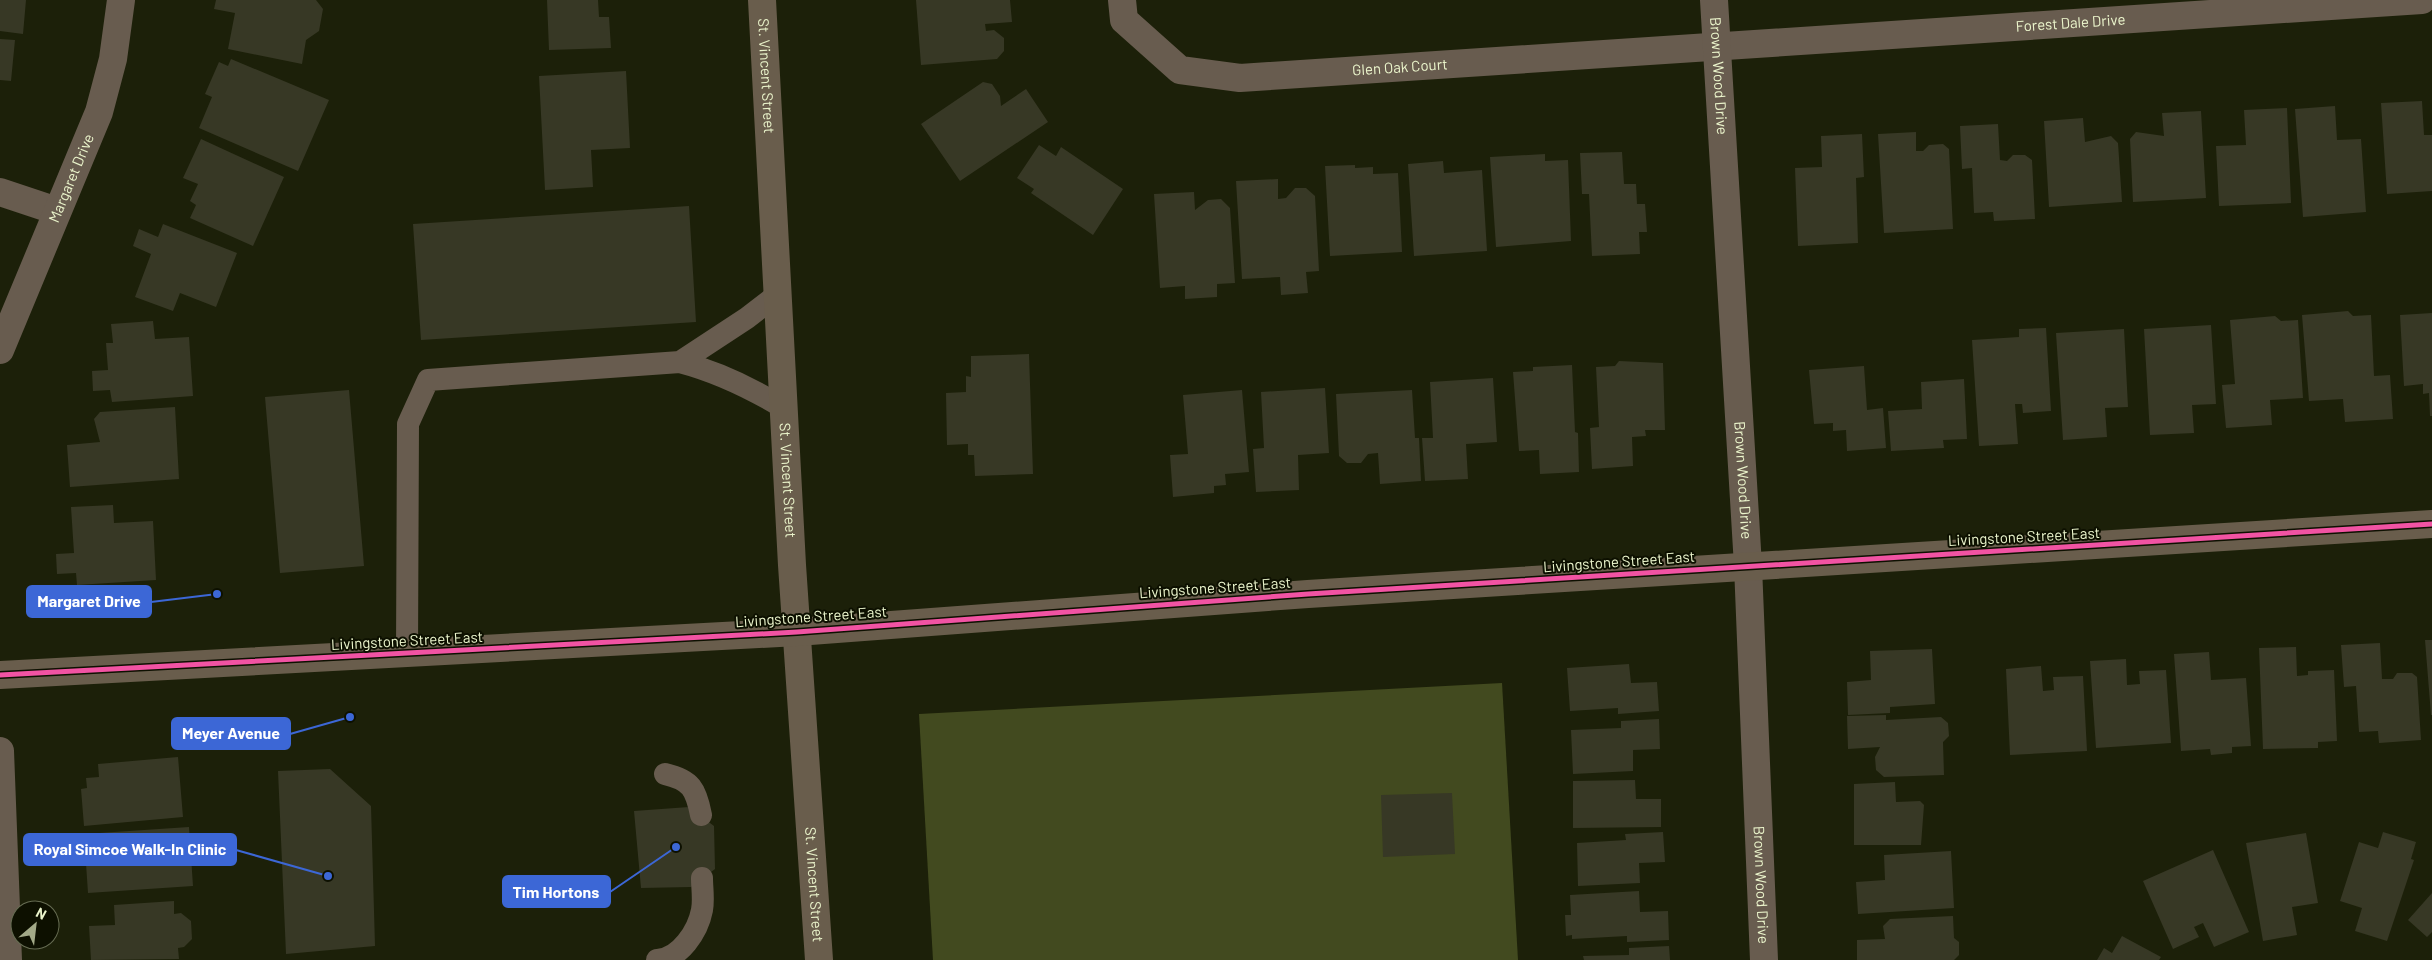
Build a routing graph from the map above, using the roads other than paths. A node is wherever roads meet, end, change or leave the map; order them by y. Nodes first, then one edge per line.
1 (121, 0) edge
2 (762, 0) edge
3 (1122, 0) edge
4 (1714, 0) edge
5 (2422, 0) edge
6 (1717, 45) junction
7 (0, 192) edge
8 (58, 212) junction
9 (778, 294) junction
10 (0, 350) edge
11 (680, 362) junction
12 (784, 408) junction
13 (2432, 524) edge
14 (1748, 566) junction
15 (797, 632) junction
16 (408, 653) junction
17 (0, 676) edge
18 (0, 751) edge
19 (664, 774) dead end
20 (701, 815) dead end
21 (702, 878) dead end
22 (8, 960) edge
23 (657, 960) edge
24 (819, 960) edge
25 (1764, 960) edge

1 - 8 street, Margaret Drive
2 - 9 street, St. Vincent Street
3 - 6 street, Glen Oak Court
4 - 6 street, Brown Wood Drive
5 - 6 street, Forest Dale Drive
6 - 14 street, Brown Wood Drive
7 - 8 street
8 - 10 street, Margaret Drive
9 - 11 lane
9 - 12 street, St. Vincent Street
11 - 12 lane
11 - 16 lane
12 - 15 street, St. Vincent Street
13 - 14 street, Livingstone Street East
14 - 15 street, Livingstone Street East
14 - 25 street, Brown Wood Drive
15 - 16 street, Livingstone Street East
15 - 24 street, St. Vincent Street
16 - 17 street, Livingstone Street East
18 - 22 street
19 - 20 lane
21 - 23 lane

